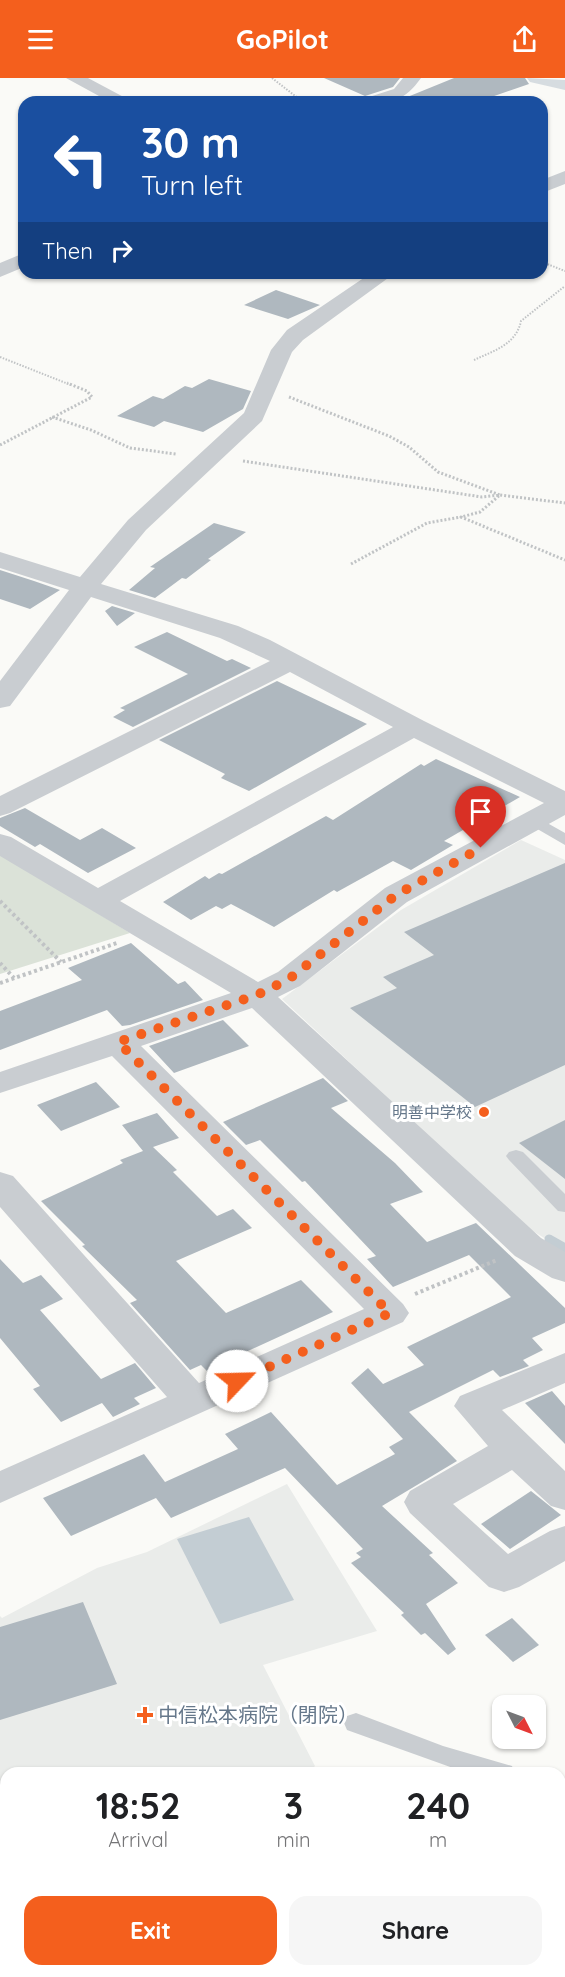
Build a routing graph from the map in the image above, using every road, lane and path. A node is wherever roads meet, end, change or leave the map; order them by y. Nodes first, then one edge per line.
1 (75, 78) edge
2 (273, 78) edge
3 (412, 78) edge
4 (536, 78) edge
5 (565, 85) edge
6 (112, 96) edge
7 (293, 96) edge
8 (391, 96) edge
9 (565, 177) edge
10 (548, 184) edge
11 (18, 262) edge
12 (548, 264) edge
13 (0, 271) edge
14 (565, 271) edge
15 (377, 279) edge
16 (565, 286) edge
17 (0, 357) edge
18 (474, 360) dead end
19 (267, 387) junction
20 (52, 417) junction
21 (0, 446) edge
22 (212, 457) junction
23 (500, 495) junction
24 (565, 503) edge
25 (461, 517) junction
26 (0, 560) edge
27 (565, 560) edge
28 (351, 564) dead end
29 (85, 587) junction
30 (291, 661) junction
31 (0, 700) edge
32 (414, 727) junction
33 (565, 803) edge
34 (0, 807) edge
35 (533, 820) junction
36 (565, 840) edge
37 (0, 843) edge
38 (98, 900) junction
39 (0, 901) edge
40 (152, 931) junction
41 (61, 962) junction
42 (0, 963) edge
43 (14, 978) junction
44 (0, 983) edge
45 (257, 995) junction
46 (118, 1042) junction
47 (0, 1083) edge
48 (516, 1156) dead end
49 (0, 1184) edge
50 (565, 1206) edge
51 (528, 1247) junction
52 (565, 1269) edge
53 (384, 1306) junction
54 (565, 1367) edge
55 (193, 1401) junction
56 (515, 1449) junction
57 (0, 1488) edge
58 (565, 1495) edge
59 (565, 1542) edge
60 (356, 1723) dead end
61 (482, 1767) edge

1 - 6 street
2 - 7 path
3 - 8 street
4 - 5 main road
9 - 10 street
11 - 13 street
12 - 14 path
15 - 19 street
16 - 18 path
17 - 20 path
19 - 22 street
19 - 23 path
20 - 21 path
20 - 22 path
22 - 23 path
22 - 29 street
23 - 24 path
23 - 25 path
25 - 27 path
25 - 28 path
26 - 29 street
29 - 30 street
29 - 31 street
30 - 32 street
30 - 34 street
32 - 33 street
32 - 38 street
33 - 35 street
35 - 36 lane
35 - 45 street
37 - 38 street
38 - 40 street
39 - 41 path
40 - 41 path
40 - 45 street
41 - 43 path
42 - 43 path
43 - 44 path
45 - 46 street
45 - 51 street
46 - 47 street
46 - 53 street
48 - 50 lane
49 - 55 street
51 - 52 street
51 - 53 path
53 - 55 street
54 - 56 street
55 - 57 street
56 - 58 street
56 - 59 street
60 - 61 lane

